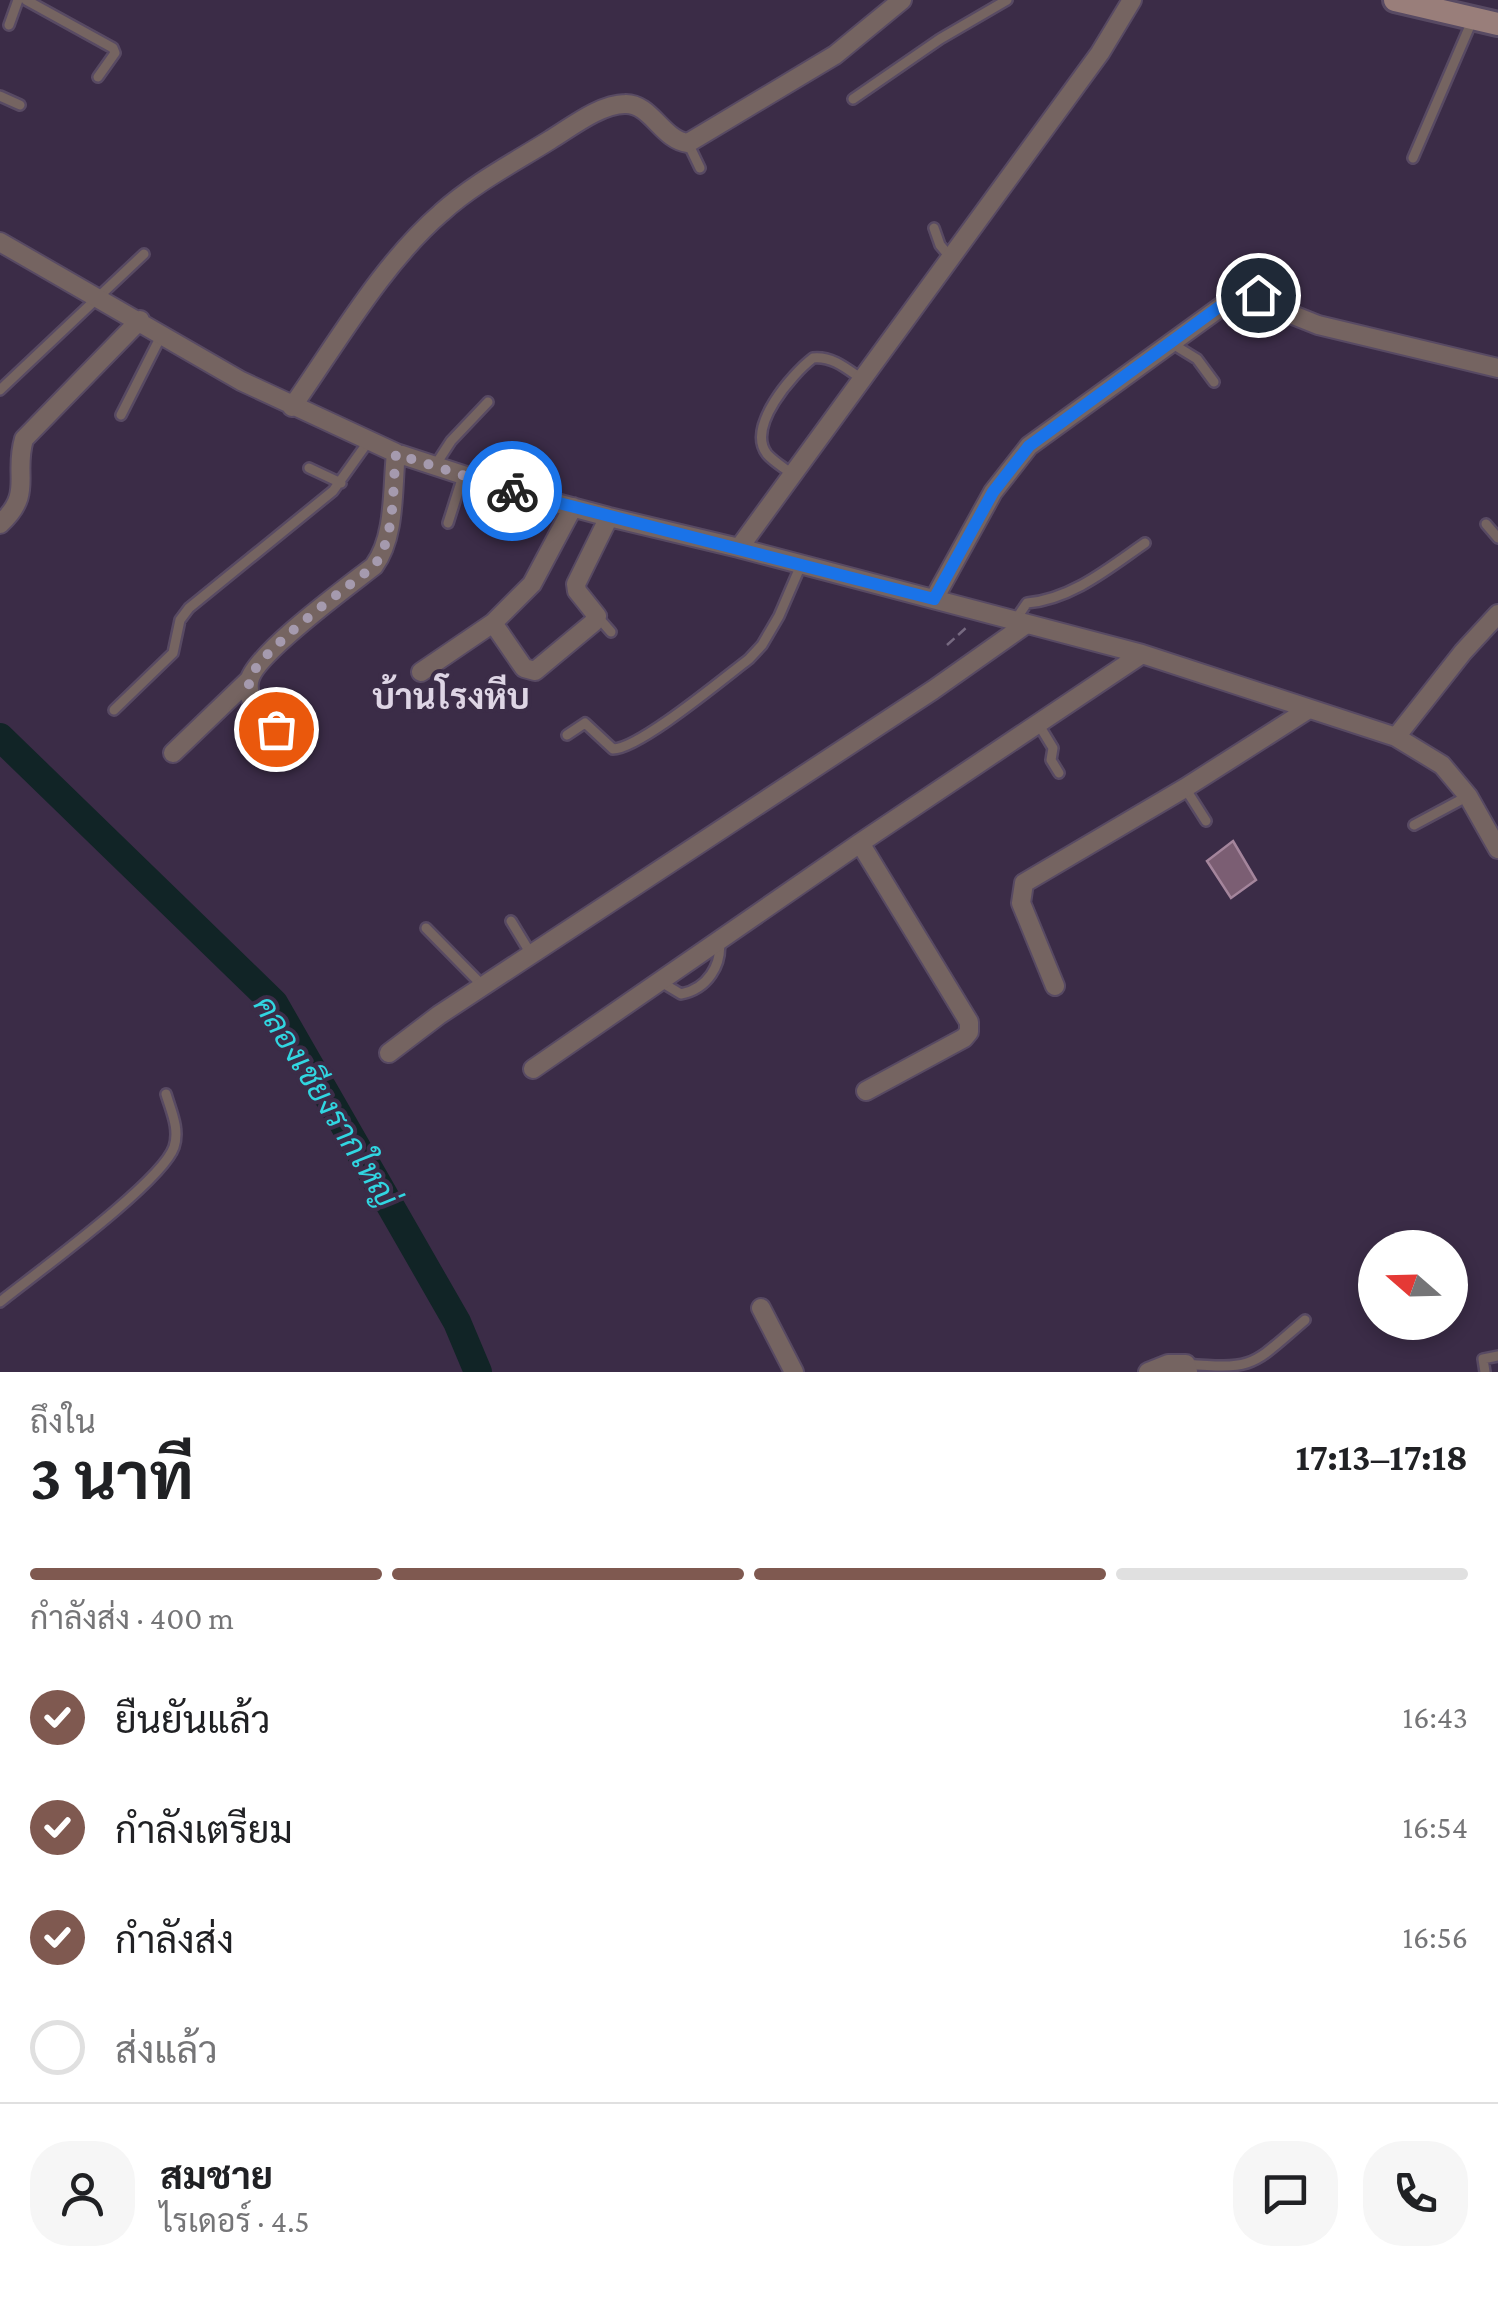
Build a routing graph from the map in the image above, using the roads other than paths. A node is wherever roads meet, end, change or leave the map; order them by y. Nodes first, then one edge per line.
1 (18, 0) edge
2 (26, 0) edge
3 (902, 0) edge
4 (1007, 0) edge
5 (1132, 0) edge
6 (1395, 0) edge
7 (1469, 12) edge
8 (1498, 24) edge
9 (9, 25) dead end
10 (98, 78) dead end
11 (0, 96) edge
12 (853, 99) dead end
13 (20, 105) dead end
14 (688, 143) junction
15 (1413, 158) dead end
16 (700, 168) dead end
17 (934, 228) dead end
18 (0, 242) edge
19 (144, 254) dead end
20 (952, 258) junction
21 (98, 296) junction
22 (140, 320) junction
23 (162, 333) junction
24 (1172, 343) junction
25 (1498, 368) edge
26 (863, 380) junction
27 (1214, 382) dead end
28 (0, 390) edge
29 (488, 402) dead end
30 (292, 406) junction
31 (121, 415) dead end
32 (368, 442) junction
33 (396, 454) junction
34 (435, 467) junction
35 (309, 468) dead end
36 (793, 475) junction
37 (463, 476) junction
38 (340, 483) junction
39 (573, 508) junction
40 (609, 517) junction
41 (448, 523) dead end
42 (0, 524) edge
43 (1486, 524) dead end
44 (1498, 538) edge
45 (1145, 543) dead end
46 (739, 548) junction
47 (802, 565) junction
48 (934, 599) junction
49 (1498, 614) edge
50 (597, 616) junction
51 (492, 623) junction
52 (1020, 623) junction
53 (611, 632) dead end
54 (1142, 654) junction
55 (420, 672) dead end
56 (249, 680) junction
57 (1309, 708) junction
58 (114, 710) dead end
59 (1037, 722) junction
60 (567, 735) dead end
61 (1396, 736) junction
62 (301, 744) dead end
63 (174, 752) dead end
64 (1059, 773) dead end
65 (1185, 788) junction
66 (1468, 796) junction
67 (1490, 816) edge
68 (1206, 821) dead end
69 (1414, 825) dead end
70 (860, 843) junction
71 (1498, 849) edge
72 (512, 922) dead end
73 (426, 928) dead end
74 (719, 939) junction
75 (531, 954) junction
76 (658, 980) junction
77 (483, 986) junction
78 (1055, 986) dead end
79 (389, 1053) dead end
80 (533, 1069) dead end
81 (866, 1091) dead end
82 (166, 1094) dead end
83 (0, 1302) edge
84 (761, 1308) dead end
85 (1305, 1320) dead end
86 (1498, 1356) edge
87 (1187, 1368) edge
88 (794, 1372) edge
89 (1148, 1372) edge
90 (1485, 1372) edge

1 - 9 lane
2 - 10 lane
3 - 14 street
4 - 12 lane
5 - 20 street
6 - 7 street
7 - 8 street
7 - 15 lane
11 - 13 lane
14 - 16 lane
14 - 30 street
17 - 20 lane
18 - 21 street
19 - 21 lane
20 - 26 street
21 - 22 street
21 - 28 lane
22 - 23 street
22 - 42 street
23 - 30 street
23 - 31 lane
24 - 25 street
24 - 27 lane
24 - 48 street
26 - 36 street
26 - 36 lane
29 - 34 lane
30 - 32 street
32 - 33 street
32 - 38 lane
33 - 34 street
33 - 56 street
34 - 37 street
35 - 38 lane
36 - 46 street
37 - 39 street
37 - 41 lane
38 - 58 lane
39 - 40 street
39 - 51 street
40 - 46 street
40 - 50 street
43 - 44 lane
45 - 52 lane
46 - 47 street
47 - 48 street
47 - 60 lane
48 - 52 street
49 - 61 street
50 - 51 street
50 - 53 lane
51 - 55 street
52 - 54 street
52 - 75 street
54 - 57 street
54 - 59 street
56 - 62 street
56 - 63 street
57 - 61 street
57 - 65 street
59 - 64 lane
59 - 70 street
61 - 66 street
65 - 68 lane
65 - 78 street
66 - 67 street
66 - 69 lane
67 - 71 street
70 - 74 street
70 - 81 street
72 - 75 lane
73 - 77 lane
74 - 76 street
74 - 76 lane
75 - 77 street
76 - 80 street
77 - 79 street
82 - 83 lane
84 - 88 street
85 - 87 lane
86 - 90 lane
87 - 89 street

